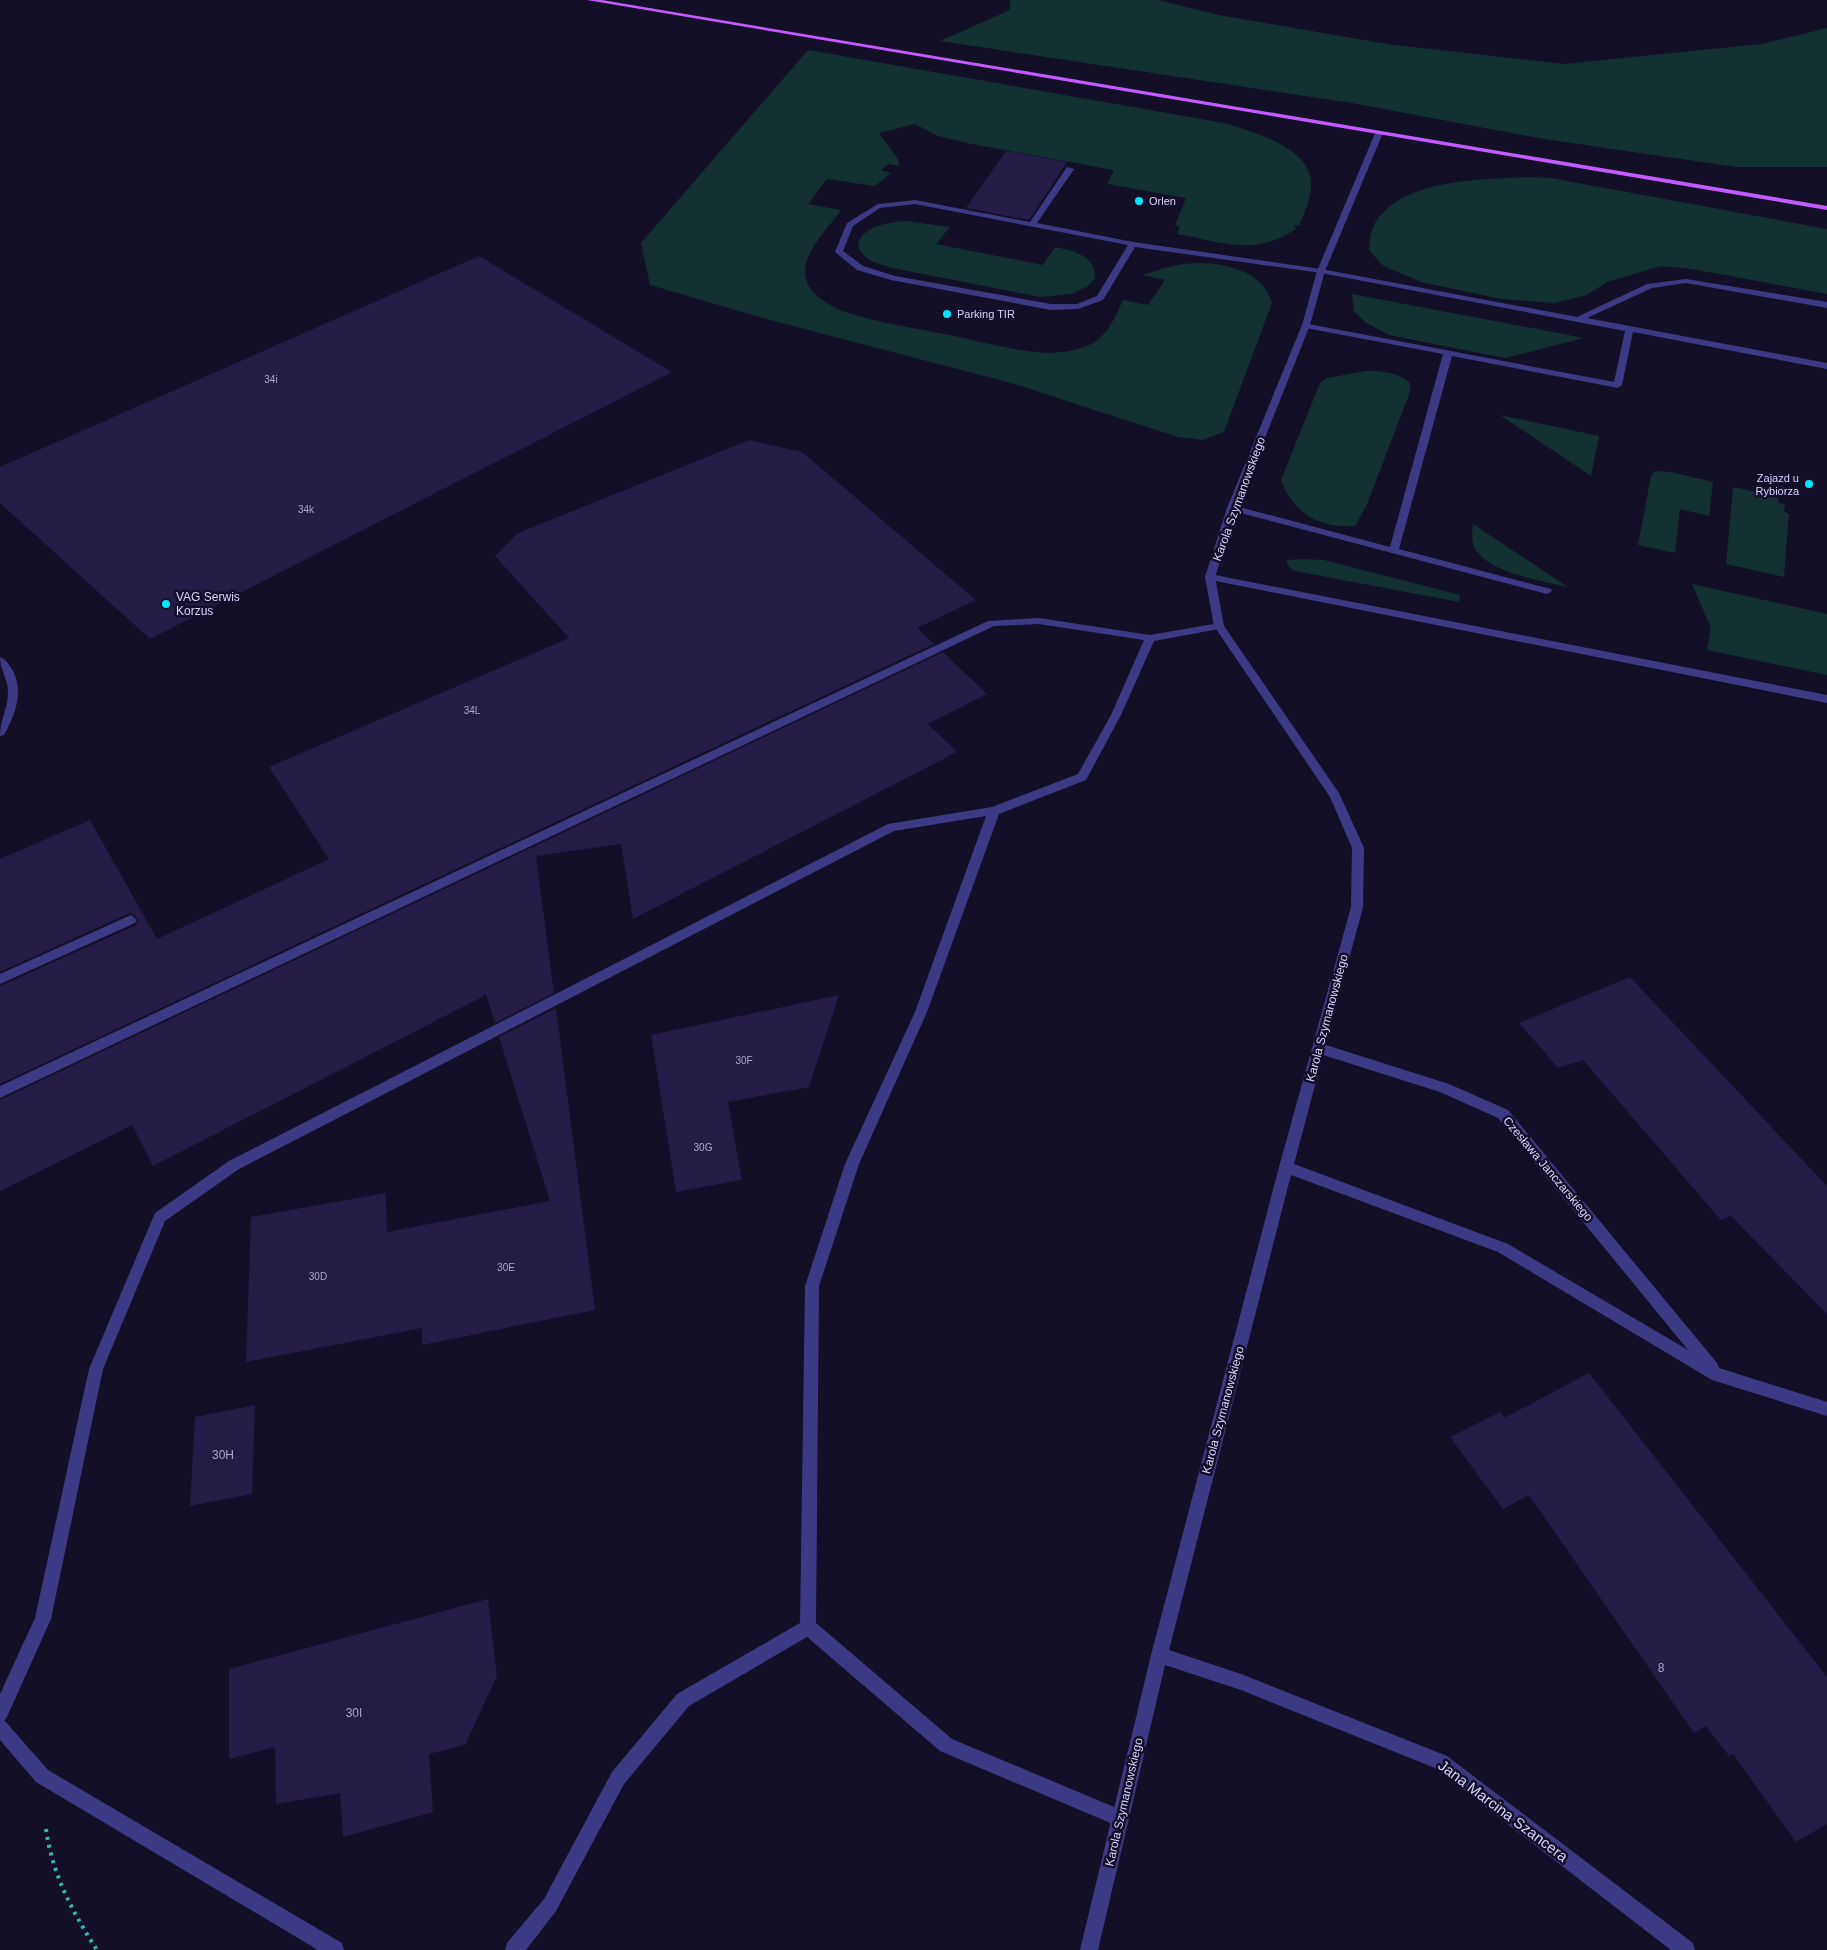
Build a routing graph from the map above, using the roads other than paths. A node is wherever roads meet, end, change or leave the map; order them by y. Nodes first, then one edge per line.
1 (590, 0) edge
2 (1379, 133) junction
3 (1070, 168) dead end
4 (1827, 208) edge
5 (1032, 225) junction
6 (1133, 244) junction
7 (1321, 271) junction
8 (1827, 306) edge
9 (1577, 320) junction
10 (1306, 325) junction
11 (1629, 331) junction
12 (1448, 353) junction
13 (1827, 366) edge
14 (1232, 508) junction
15 (1394, 551) junction
16 (1210, 577) junction
17 (1547, 591) dead end
18 (1219, 626) junction
19 (1150, 638) junction
20 (0, 661) edge
21 (1827, 699) edge
22 (0, 732) edge
23 (994, 811) junction
24 (131, 920) dead end
25 (0, 979) edge
26 (1319, 1048) junction
27 (0, 1092) edge
28 (1286, 1167) junction
29 (1717, 1375) junction
30 (1827, 1409) edge
31 (808, 1628) junction
32 (1159, 1655) junction
33 (0, 1713) edge
34 (0, 1727) edge
35 (1120, 1818) junction
36 (335, 1950) edge
37 (514, 1950) edge
38 (1089, 1950) edge
39 (1686, 1950) edge

1 - 2 main road
2 - 4 main road
2 - 7 street, Karola Szymanowskiego
3 - 5 street
5 - 6 street
5 - 6 street
6 - 7 street
7 - 9 street
7 - 10 street, Karola Szymanowskiego
8 - 9 street
9 - 11 street
10 - 12 street
10 - 14 street, Karola Szymanowskiego
11 - 12 street
11 - 13 street
12 - 15 street
14 - 15 street
14 - 16 street, Karola Szymanowskiego
15 - 17 street
16 - 18 street, Karola Szymanowskiego
16 - 21 street
18 - 19 street
18 - 26 street, Karola Szymanowskiego
19 - 23 street
19 - 27 street
20 - 22 street
23 - 31 street
23 - 33 street
24 - 25 street
26 - 28 street, Karola Szymanowskiego
26 - 29 street, Czesława Janczarskiego
28 - 29 street
28 - 32 street, Karola Szymanowskiego
29 - 30 street
31 - 35 street
31 - 37 street
32 - 35 street, Karola Szymanowskiego
32 - 39 street, Jana Marcina Szancera
34 - 36 street
35 - 38 street, Karola Szymanowskiego

